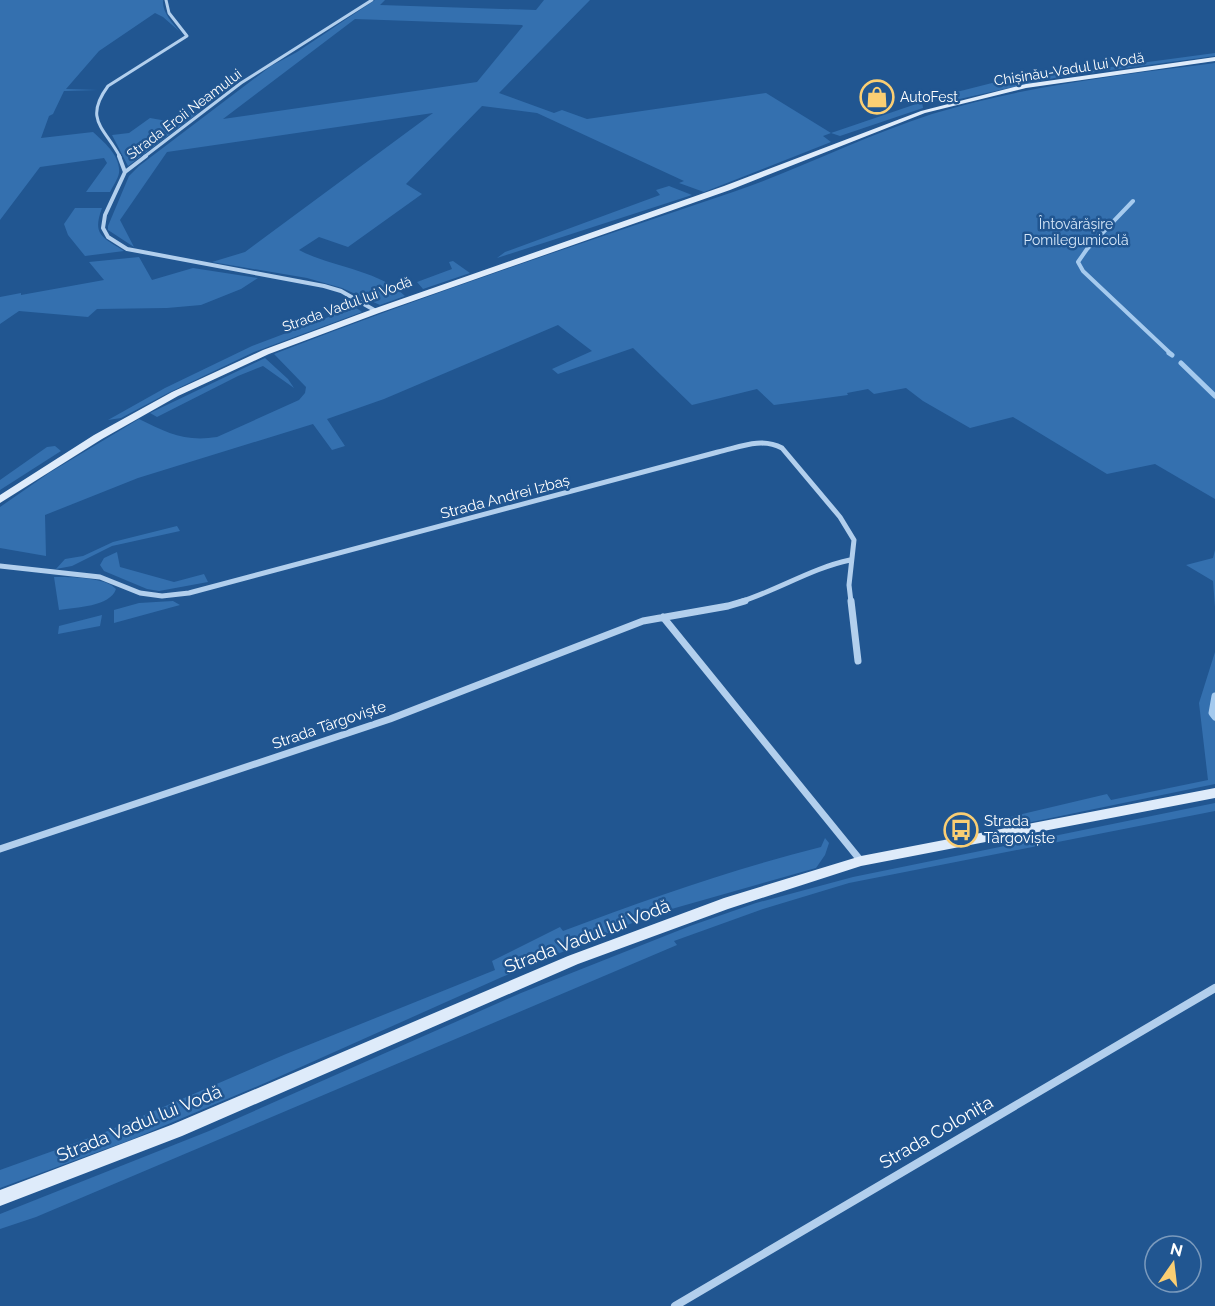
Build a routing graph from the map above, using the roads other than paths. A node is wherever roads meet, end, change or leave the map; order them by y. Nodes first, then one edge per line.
1 (166, 0) edge
2 (372, 0) edge
3 (1215, 59) edge
4 (125, 172) junction
5 (727, 188) joint
6 (376, 310) junction
7 (0, 500) edge
8 (850, 560) junction
9 (0, 567) edge
10 (663, 617) junction
11 (858, 661) dead end
12 (1215, 793) edge
13 (0, 849) edge
14 (861, 861) junction
15 (1215, 988) edge
16 (0, 1198) edge
17 (675, 1306) edge

1 - 4 street
2 - 4 street, Strada Eroii Neamului
3 - 5 main road, Chișinău-Vadul lui Vodă
4 - 6 street, Strada Eroii Neamului
5 - 6 main road, Strada Vadul lui Vodă
6 - 7 main road, Strada Vadul lui Vodă
8 - 9 street, Strada Andrei Izbaș
8 - 10 street, Strada Târgoviște
8 - 11 street, Strada Andrei Izbaș
10 - 13 street, Strada Târgoviște
10 - 14 street
12 - 14 main road, Strada Vadul lui Vodă
14 - 16 main road, Strada Vadul lui Vodă
15 - 17 street, Strada Colonița

